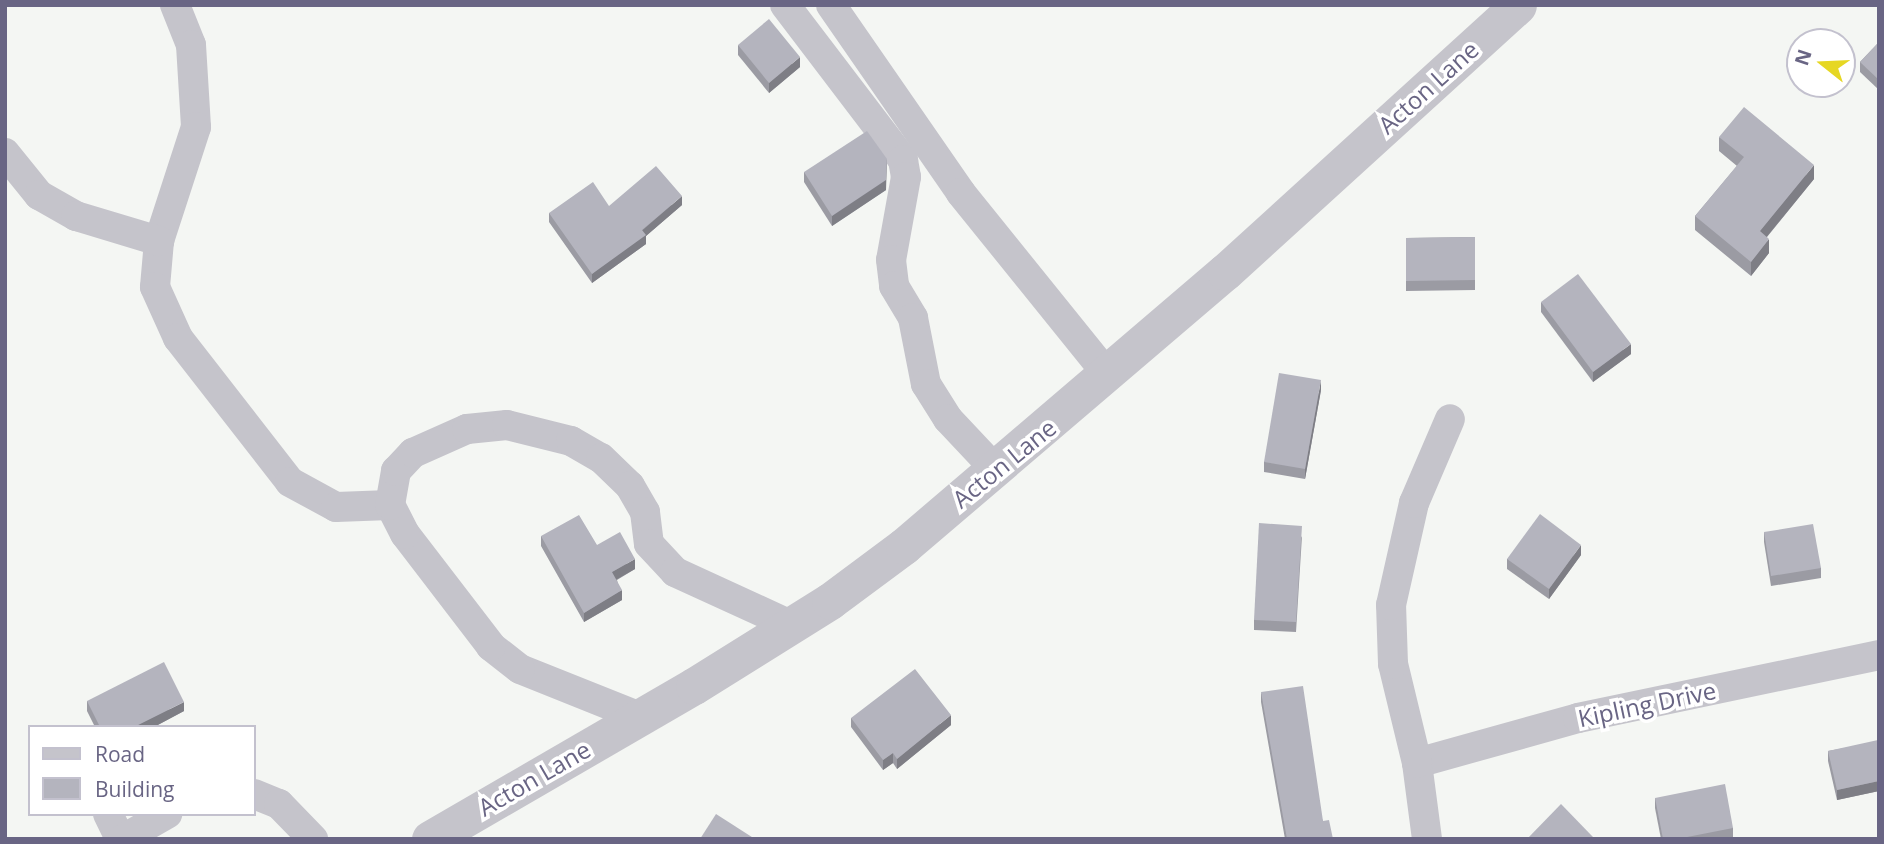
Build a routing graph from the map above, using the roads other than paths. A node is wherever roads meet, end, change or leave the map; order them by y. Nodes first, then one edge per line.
1 (175, 5) edge
2 (785, 5) edge
3 (831, 5) edge
4 (1517, 5) edge
5 (5, 153) edge
6 (159, 241) junction
7 (1108, 375) junction
8 (1450, 419) dead end
9 (995, 469) junction
10 (390, 505) junction
11 (791, 625) junction
12 (1879, 655) edge
13 (640, 717) junction
14 (1417, 764) junction
15 (256, 795) edge
16 (109, 816) edge
17 (163, 816) edge
18 (476, 827) edge
19 (121, 839) edge
20 (313, 839) edge
21 (430, 839) edge
22 (1427, 839) edge

1 - 6 street
2 - 9 street
3 - 7 street
4 - 7 street, Acton Lane
5 - 6 street
6 - 10 street
7 - 9 street, Acton Lane
8 - 14 street
9 - 11 street, Acton Lane
10 - 11 street
10 - 13 street
11 - 13 street, Acton Lane
12 - 14 street, Kipling Drive
13 - 18 street, Acton Lane
14 - 22 street
15 - 20 street
16 - 19 street
17 - 19 street
18 - 21 street, Acton Lane

